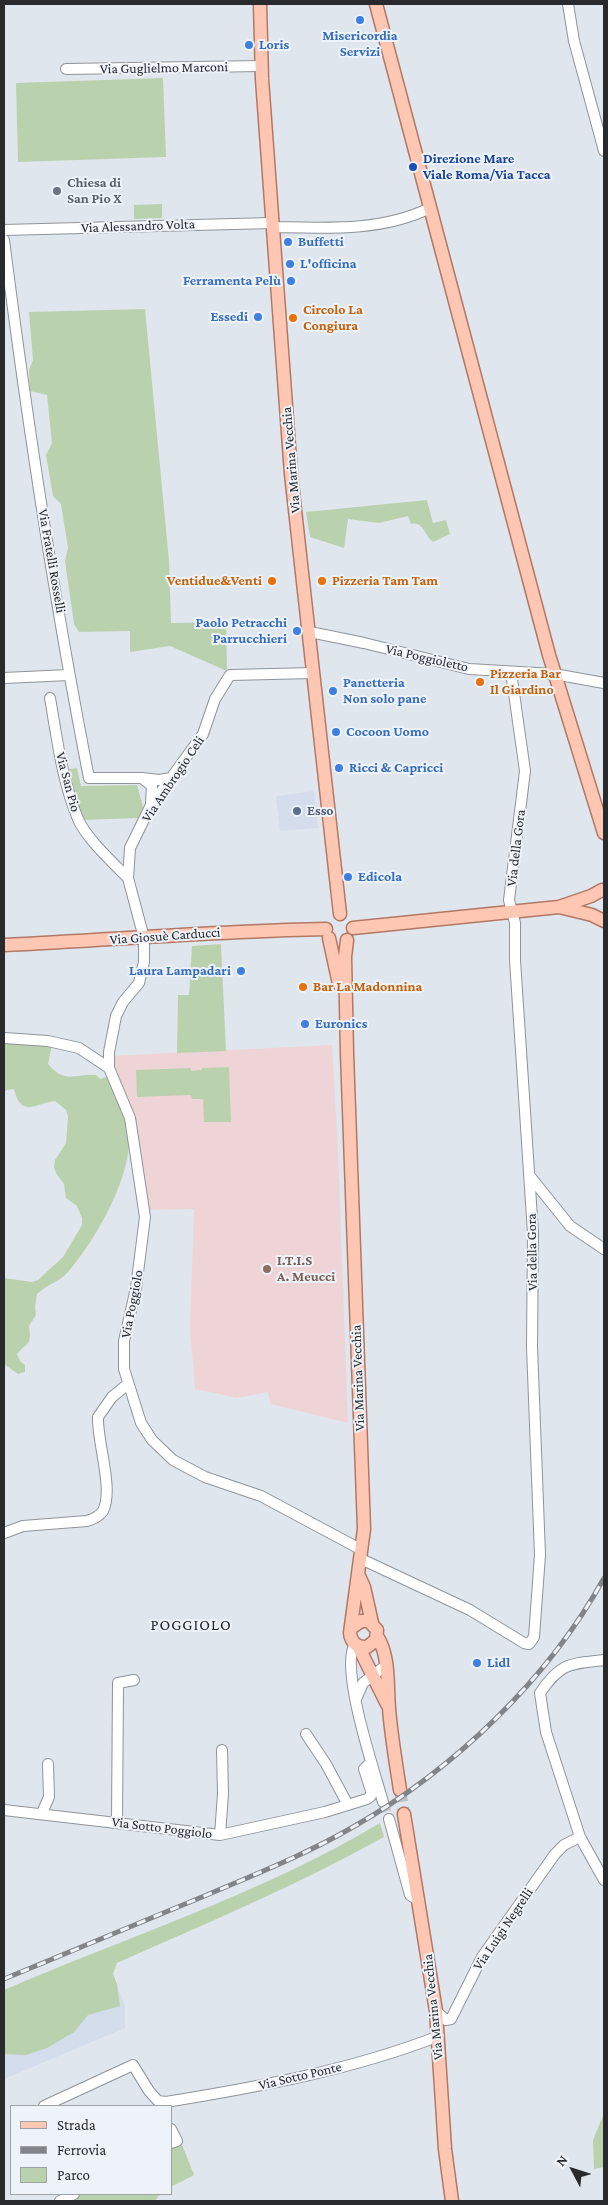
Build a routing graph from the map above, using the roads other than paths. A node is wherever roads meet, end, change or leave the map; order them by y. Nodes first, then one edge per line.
1 (260, 4) edge
2 (376, 4) edge
3 (568, 4) edge
4 (261, 66) junction
5 (66, 70) dead end
6 (604, 151) edge
7 (430, 208) junction
8 (272, 225) junction
9 (4, 230) edge
10 (4, 240) edge
11 (7, 292) edge
12 (310, 632) junction
13 (511, 672) junction
14 (314, 673) junction
15 (554, 674) junction
16 (69, 675) junction
17 (4, 678) edge
18 (604, 682) edge
19 (50, 698) dead end
20 (142, 778) junction
21 (171, 778) junction
22 (150, 807) junction
23 (604, 833) edge
24 (128, 878) junction
25 (603, 889) edge
26 (559, 907) junction
27 (511, 912) junction
28 (340, 914) junction
29 (604, 920) edge
30 (353, 928) junction
31 (328, 933) junction
32 (144, 938) junction
33 (347, 940) junction
34 (4, 945) edge
35 (4, 1038) edge
36 (109, 1068) junction
37 (529, 1174) junction
38 (350, 1181) junction
39 (604, 1249) edge
40 (128, 1384) junction
41 (4, 1533) edge
42 (361, 1554) junction
43 (359, 1576) junction
44 (372, 1623) junction
45 (352, 1628) junction
46 (377, 1636) junction
47 (356, 1645) junction
48 (604, 1660) edge
49 (386, 1666) junction
50 (372, 1675) junction
51 (134, 1680) dead end
52 (356, 1702) junction
53 (388, 1707) junction
54 (306, 1734) dead end
55 (222, 1750) dead end
56 (372, 1762) junction
57 (48, 1764) dead end
58 (400, 1790) tunnel mouth
59 (383, 1802) tunnel mouth
60 (348, 1805) junction
61 (4, 1810) edge
62 (42, 1813) junction
63 (404, 1814) tunnel mouth
64 (389, 1819) tunnel mouth
65 (117, 1822) junction
66 (220, 1835) junction
67 (580, 1837) junction
68 (604, 1880) edge
69 (419, 1901) junction
70 (436, 2011) junction
71 (439, 2036) junction
72 (159, 2104) edge
73 (46, 2105) edge
74 (172, 2131) edge
75 (172, 2142) edge
76 (72, 2195) edge
77 (60, 2201) edge
78 (452, 2201) edge

1 - 4 main road, Via Marina Vecchia
2 - 7 main road
3 - 6 street
4 - 5 street, Via Guglielmo Marconi
4 - 8 main road, Via Marina Vecchia
7 - 8 street, Via Alessandro Volta
7 - 15 main road
8 - 9 street, Via Alessandro Volta
8 - 12 main road, Via Marina Vecchia
10 - 11 street, Via Fratelli Rosselli
11 - 16 street, Via Fratelli Rosselli
12 - 13 street, Via Poggioletto
12 - 14 main road, Via Marina Vecchia
13 - 15 street, Via Poggioletto
13 - 27 street, Via della Gora
14 - 21 street, Via Ambrogio Celi
14 - 28 main road, Via Marina Vecchia
15 - 18 street, Via Poggioletto
15 - 23 main road
16 - 17 street
16 - 20 street, Via Fratelli Rosselli
19 - 24 street, Via San Pio
20 - 21 street, Via Fratelli Rosselli
20 - 22 street
21 - 22 street, Via Ambrogio Celi
22 - 24 street, Via Ambrogio Celi
24 - 32 street, Via Ambrogio Celi
25 - 26 main road
25 - 29 main road
26 - 27 main road
26 - 29 main road
27 - 30 main road
27 - 37 street, Via della Gora
28 - 30 main road
28 - 31 main road
30 - 33 main road
31 - 32 main road, Via Giosuè Carducci
31 - 33 main road
31 - 38 main road, Via Marina Vecchia
32 - 34 main road, Via Giosuè Carducci
32 - 36 street, Via Poggiolo
33 - 38 main road, Via Marina Vecchia
35 - 36 street
36 - 40 street, Via Poggiolo
37 - 39 street
37 - 42 street, Via della Gora
38 - 42 main road, Via Marina Vecchia
40 - 41 street
40 - 42 street, Via Poggiolo
42 - 43 main road, Via Marina Vecchia
43 - 44 main road, Via Marina Vecchia
43 - 45 main road, Via Marina Vecchia
44 - 45 main road
44 - 46 main road
45 - 47 main road
46 - 47 main road
46 - 49 main road
47 - 50 main road
47 - 52 street, Via Sotto Poggiolo
48 - 67 street
49 - 50 street
49 - 53 main road
50 - 52 street
50 - 53 main road
51 - 65 street
52 - 56 street, Via Sotto Poggiolo
53 - 58 main road
54 - 60 street
55 - 66 street
56 - 59 street, Via Sotto Poggiolo
56 - 60 street, Via Sotto Poggiolo
57 - 62 street
60 - 66 street, Via Sotto Poggiolo
61 - 62 street, Via Sotto Poggiolo
62 - 65 street, Via Sotto Poggiolo
63 - 69 main road, Via Marina Vecchia
64 - 69 street
65 - 66 street, Via Sotto Poggiolo
67 - 68 street
67 - 70 street, Via Luigi Negrelli
69 - 70 main road, Via Marina Vecchia
70 - 71 main road, Via Marina Vecchia
71 - 72 street, Via Sotto Ponte
71 - 78 main road, Via Marina Vecchia
72 - 73 street, Via Sotto Ponte
74 - 75 street
76 - 77 street

